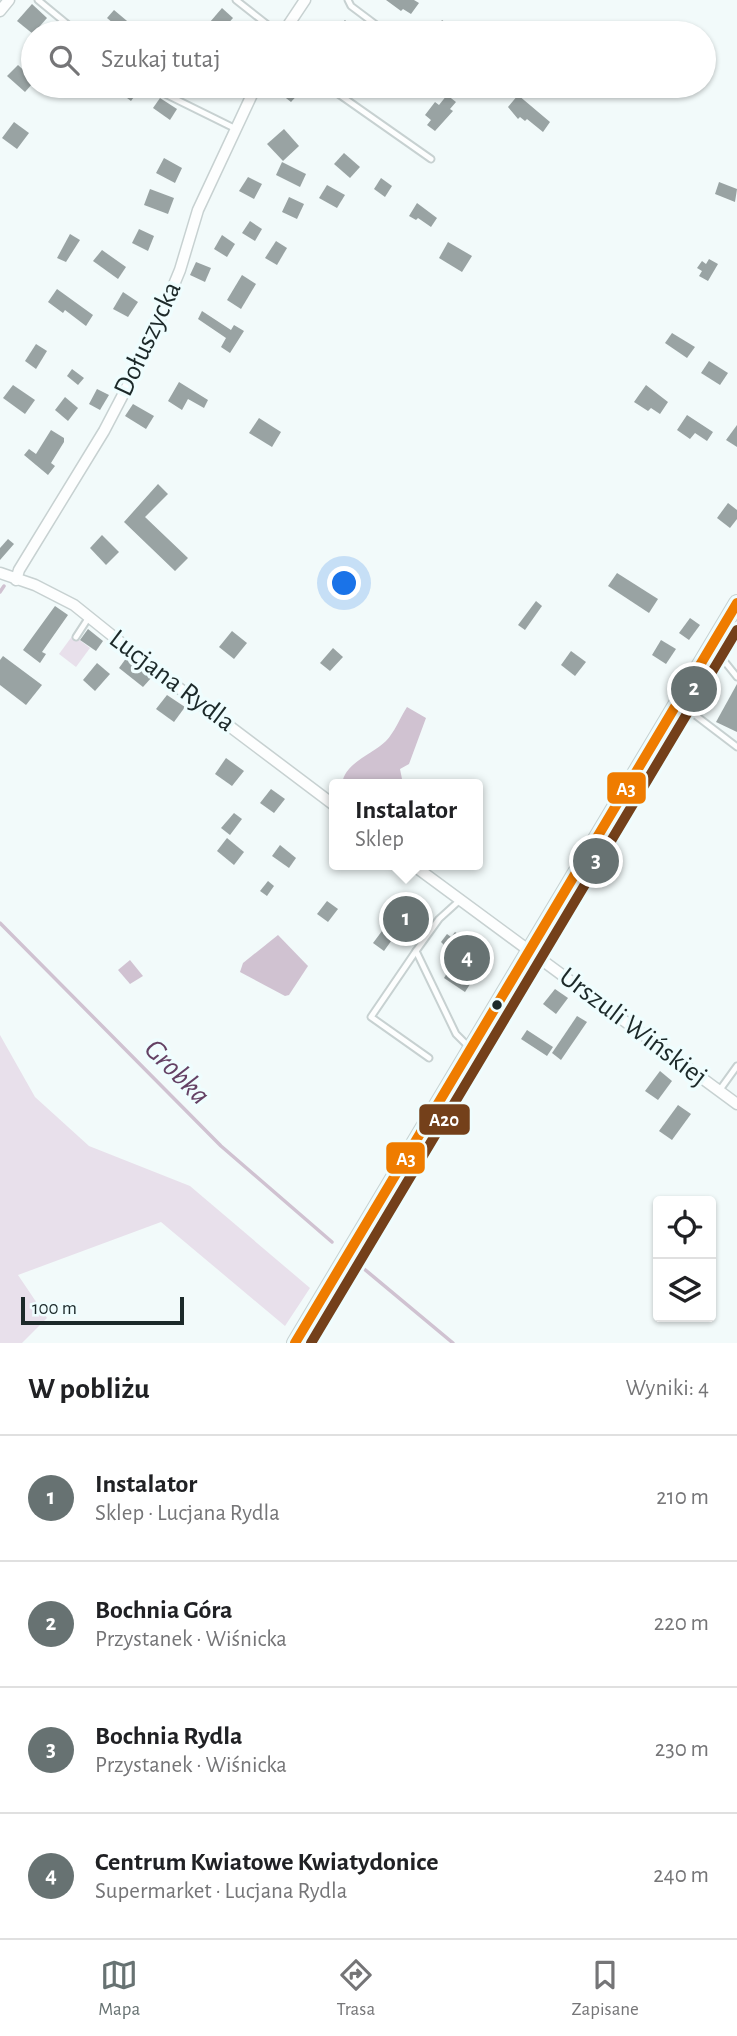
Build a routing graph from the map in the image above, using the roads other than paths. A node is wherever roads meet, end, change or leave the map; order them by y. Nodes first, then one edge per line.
1 (9, 0) edge
2 (38, 0) edge
3 (236, 0) edge
4 (305, 0) edge
5 (348, 0) edge
6 (0, 11) edge
7 (63, 21) edge
8 (264, 21) edge
9 (289, 21) edge
10 (371, 21) edge
11 (173, 98) edge
12 (250, 98) edge
13 (344, 98) edge
14 (234, 128) junction
15 (431, 159) dead end
16 (0, 574) edge
17 (16, 580) junction
18 (736, 607) edge
19 (89, 617) junction
20 (76, 637) dead end
21 (708, 652) junction
22 (737, 677) edge
23 (678, 702) junction
24 (737, 746) edge
25 (329, 801) edge
26 (420, 870) edge
27 (460, 900) junction
28 (416, 951) junction
29 (530, 951) junction
30 (471, 1048) junction
31 (429, 1058) dead end
32 (737, 1066) edge
33 (719, 1091) junction
34 (737, 1104) edge
35 (295, 1343) edge

1 - 6 street
2 - 7 lane
3 - 8 lane
4 - 9 street
5 - 10 lane
11 - 14 lane
12 - 14 street, Dołuszycka
13 - 15 lane
14 - 17 street, Dołuszycka
16 - 17 street, Lucjana Rydla
17 - 19 street, Lucjana Rydla
18 - 21 main road
19 - 20 lane
19 - 25 street, Lucjana Rydla
21 - 22 lane
21 - 23 main road
23 - 24 lane
23 - 29 main road
26 - 27 street
27 - 28 lane
27 - 29 street
28 - 30 lane
28 - 31 lane
29 - 30 main road
29 - 33 street, Urszuli Wińskiej
30 - 35 main road
32 - 33 lane
33 - 34 street, Urszuli Wińskiej

